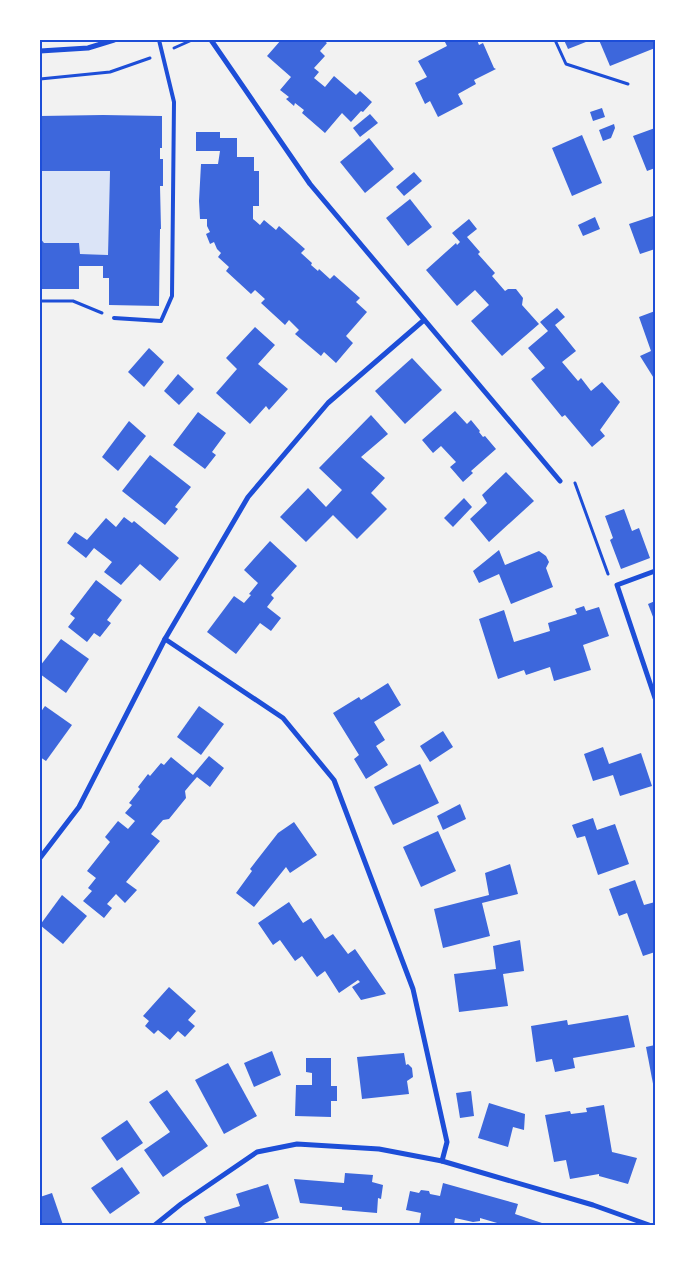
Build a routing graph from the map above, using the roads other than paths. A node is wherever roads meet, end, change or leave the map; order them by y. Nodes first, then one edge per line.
1 (114, 40) edge
2 (159, 40) edge
3 (211, 40) edge
4 (40, 51) edge
5 (114, 318) road end
6 (424, 320) junction
7 (560, 481) road end
8 (655, 572) edge
9 (165, 639) junction
10 (655, 698) edge
11 (40, 858) edge
12 (442, 1161) junction
13 (155, 1225) edge
14 (649, 1225) edge

1 - 4 street
2 - 5 lane
3 - 6 street
6 - 7 street
6 - 9 street
8 - 10 street
9 - 11 street
9 - 12 street
12 - 13 street
12 - 14 street

